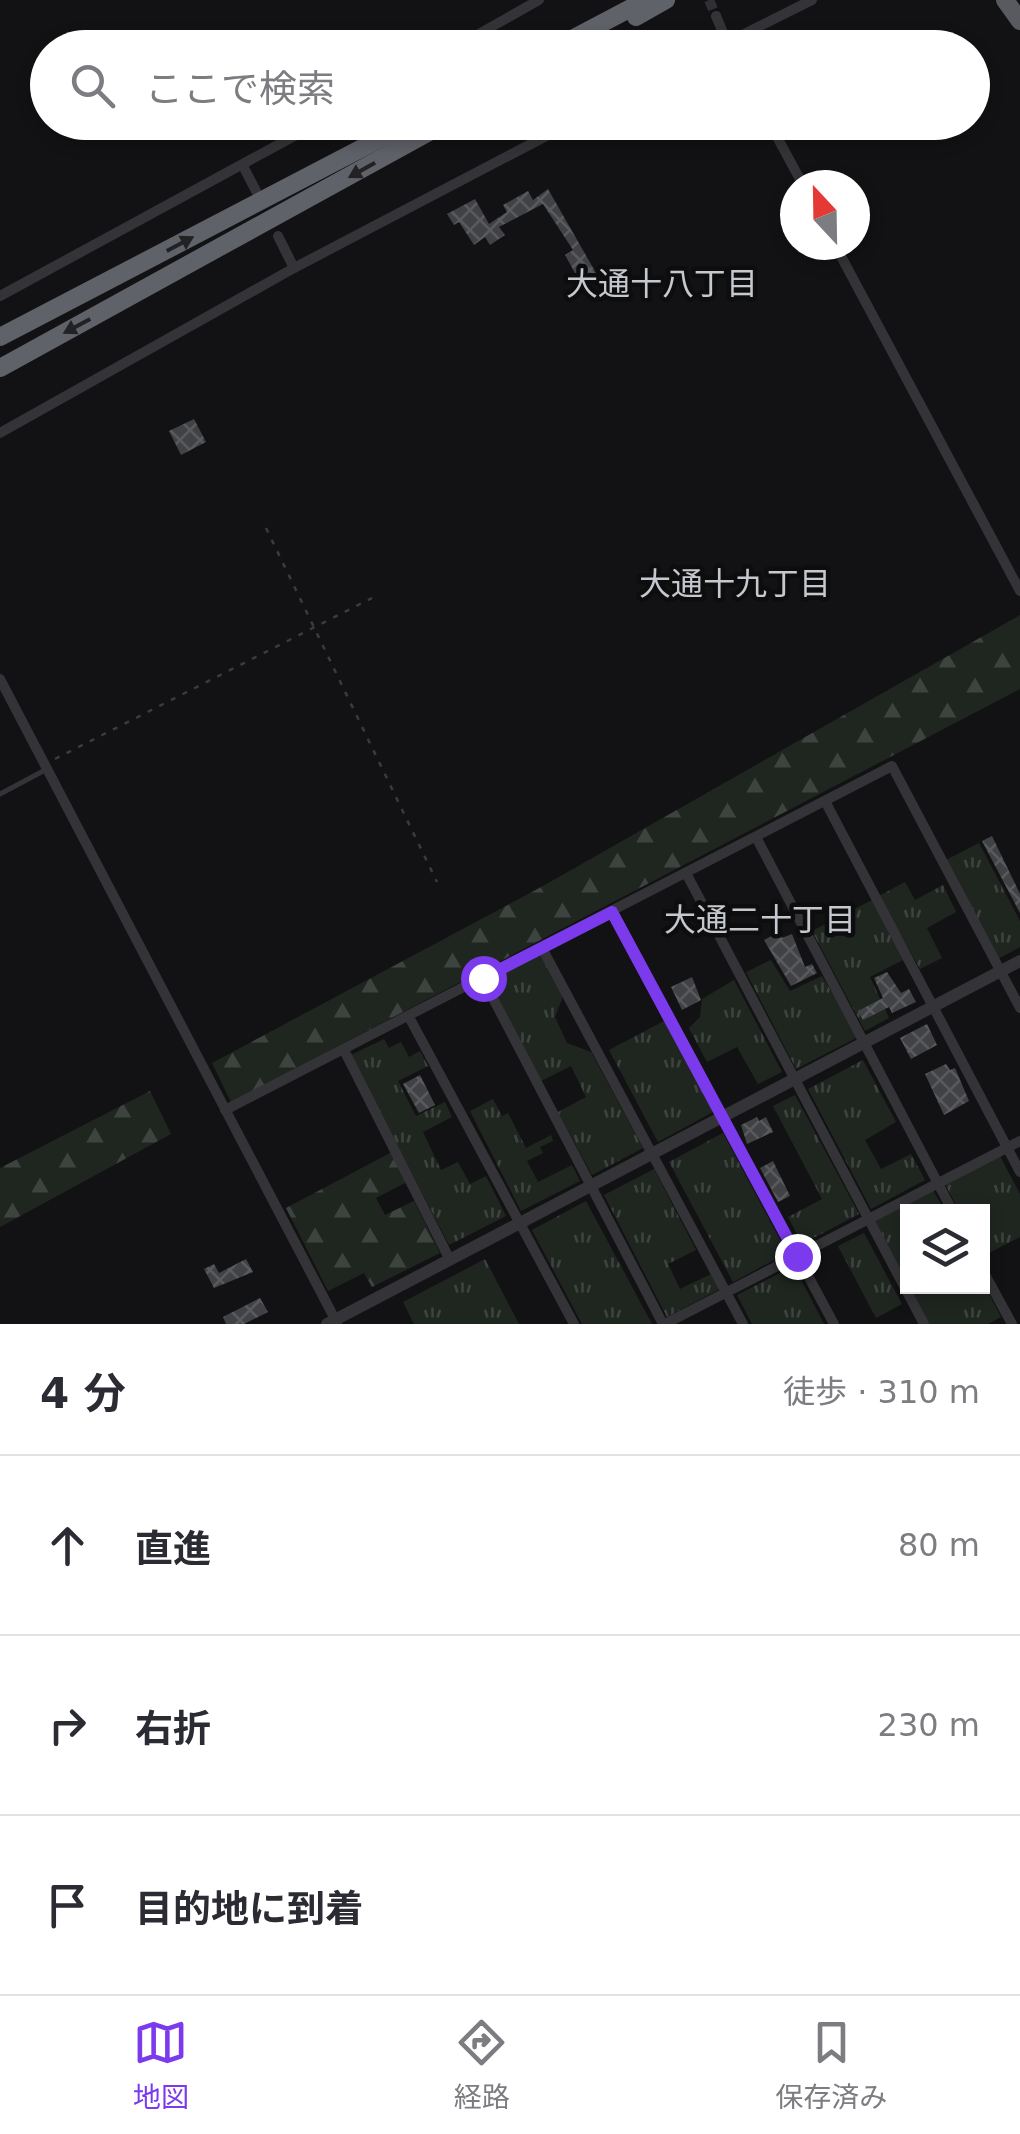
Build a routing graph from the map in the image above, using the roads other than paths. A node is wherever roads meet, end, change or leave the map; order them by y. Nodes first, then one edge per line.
1 (539, 0) edge
2 (646, 0) edge
3 (666, 0) edge
4 (812, 0) edge
5 (1005, 0) edge
6 (716, 16) tunnel mouth
7 (1020, 20) edge
8 (486, 30) edge
9 (589, 30) edge
10 (614, 30) edge
11 (720, 30) edge
12 (755, 30) edge
13 (288, 140) edge
14 (378, 140) edge
15 (414, 140) edge
16 (539, 140) edge
17 (779, 140) edge
18 (243, 166) junction
19 (795, 170) edge
20 (256, 191) dead end
21 (278, 236) dead end
22 (843, 260) edge
23 (294, 268) junction
24 (0, 296) edge
25 (0, 337) edge
26 (0, 368) edge
27 (0, 433) edge
28 (1020, 590) edge
29 (0, 679) edge
30 (46, 767) junction
31 (0, 794) edge
32 (825, 801) junction
33 (756, 837) junction
34 (686, 874) junction
35 (612, 912) junction
36 (542, 948) junction
37 (1020, 961) edge
38 (1000, 972) junction
39 (483, 978) junction
40 (933, 1007) junction
41 (1020, 1008) edge
42 (409, 1017) junction
43 (865, 1044) junction
44 (344, 1050) junction
45 (794, 1079) junction
46 (225, 1110) junction
47 (722, 1117) junction
48 (1020, 1140) edge
49 (1007, 1147) junction
50 (652, 1154) junction
51 (1020, 1172) edge
52 (938, 1183) junction
53 (591, 1186) junction
54 (949, 1204) edge
55 (868, 1219) junction
56 (520, 1223) junction
57 (797, 1256) junction
58 (450, 1260) junction
59 (990, 1282) edge
60 (726, 1292) junction
61 (1012, 1322) edge
62 (333, 1323) edge
63 (574, 1324) edge
64 (664, 1324) edge
65 (743, 1324) edge
66 (834, 1324) edge
67 (924, 1324) edge

1 - 8 street
2 - 9 highway
3 - 10 highway
4 - 12 street
5 - 7 highway
6 - 11 street
13 - 18 street
25 -> 14 highway
15 -> 26 highway
16 - 23 street
17 - 19 street
18 - 20 street
18 - 24 street
21 - 23 street
22 - 28 street
23 - 27 street
29 - 30 street
30 - 31 lane
30 - 46 street
32 - 33 street
32 - 38 street
32 - 40 street
33 - 34 street
33 - 43 street
34 - 35 street
34 - 45 street
35 - 36 street
35 - 47 street
36 - 39 street
36 - 50 street
37 - 38 street
38 - 40 street
38 - 41 street
39 - 42 street
39 - 53 street
40 - 43 street
40 - 49 street
42 - 44 street
42 - 56 street
43 - 45 street
43 - 52 street
44 - 46 street
44 - 58 street
45 - 47 street
45 - 55 street
46 - 62 street
47 - 50 street
47 - 57 street
48 - 49 street
49 - 51 street
49 - 52 street
50 - 53 street
50 - 60 street
52 - 54 street
52 - 55 street
53 - 56 street
53 - 64 street
55 - 57 street
55 - 67 street
56 - 58 street
56 - 63 street
57 - 60 street
57 - 66 street
58 - 62 street
59 - 61 street
60 - 64 street
60 - 65 street

